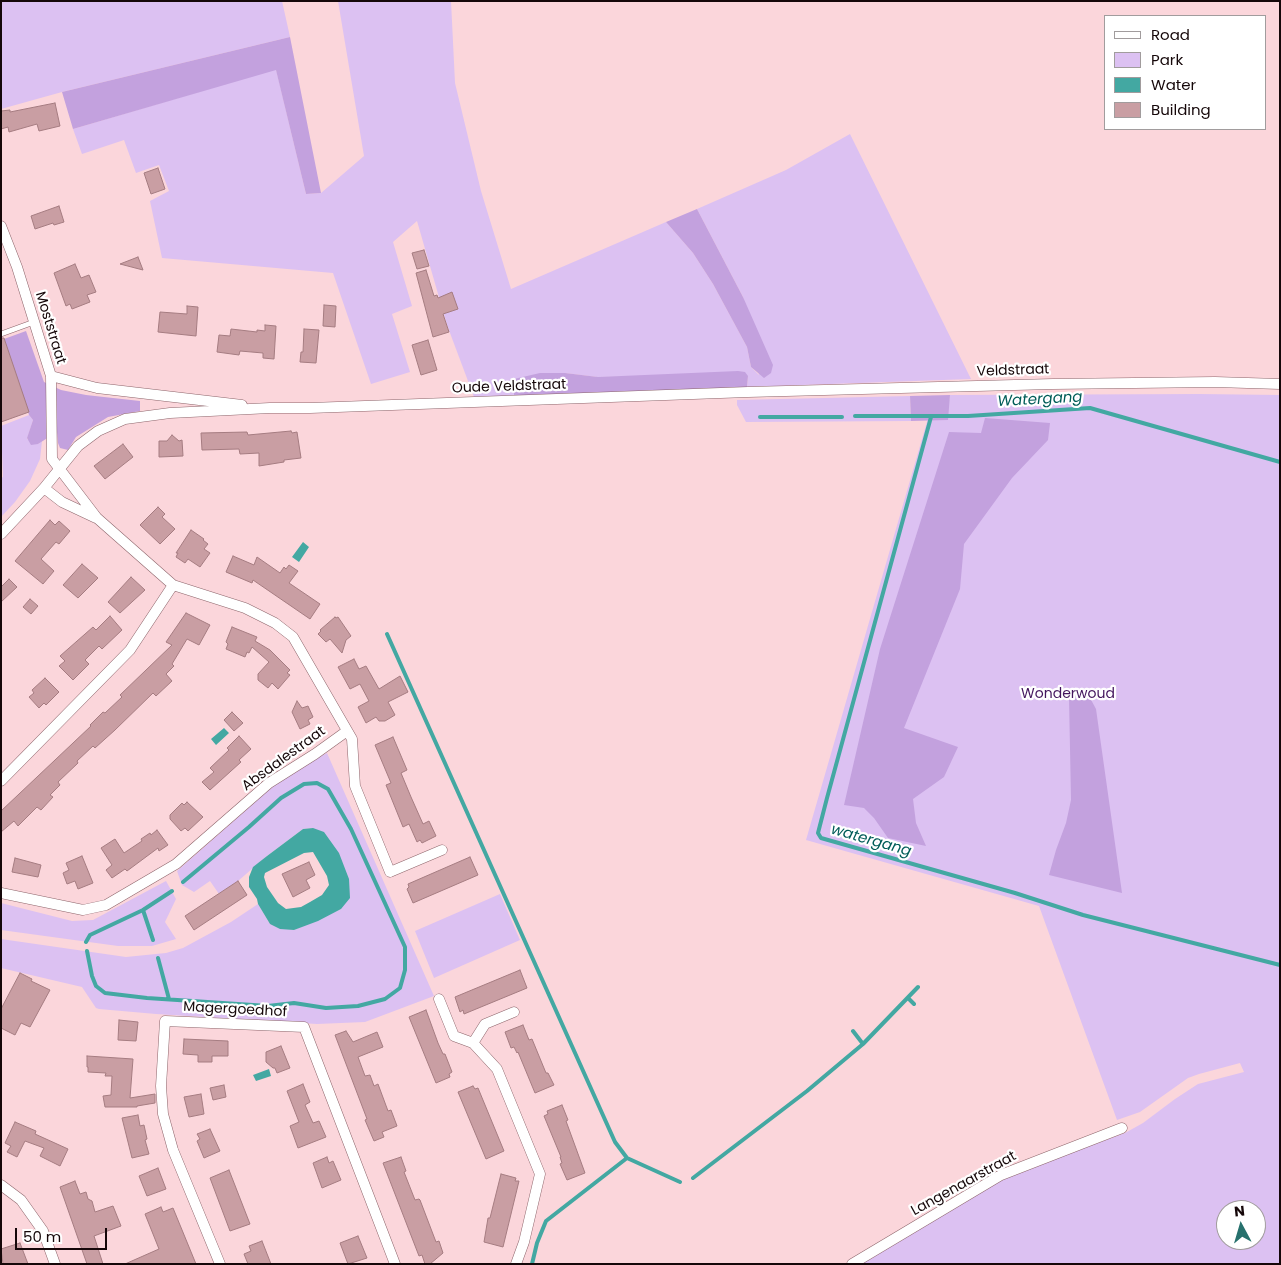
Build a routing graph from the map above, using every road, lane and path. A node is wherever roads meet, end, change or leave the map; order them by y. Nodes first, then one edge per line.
1 (1, 226) edge
2 (34, 322) junction
3 (1, 334) edge
4 (51, 376) junction
5 (1280, 384) edge
6 (748, 392) joint
7 (270, 408) junction
8 (60, 469) junction
9 (44, 488) junction
10 (96, 518) junction
11 (1, 534) edge
12 (172, 585) junction
13 (347, 730) junction
14 (1, 781) edge
15 (442, 850) dead end
16 (1, 893) edge
17 (439, 999) dead end
18 (514, 1012) dead end
19 (473, 1043) junction
20 (1122, 1128) dead end
21 (1, 1185) edge
22 (55, 1264) edge
23 (220, 1264) edge
24 (395, 1264) edge
25 (516, 1264) edge
26 (852, 1264) edge

1 - 2 street, Moststraat
2 - 3 lane
2 - 4 street, Moststraat
4 - 7 street, Oude Veldstraat
4 - 8 street, Moststraat
5 - 6 street, Veldstraat
6 - 7 street, Oude Veldstraat
7 - 8 street, Oude Veldstraat
8 - 9 street, Oude Veldstraat
8 - 10 street, Absdalestraat
9 - 10 street, Absdalestraat
9 - 11 street, Oude Veldstraat
10 - 12 street, Absdalestraat
12 - 13 street, Absdalestraat
12 - 14 street
13 - 15 street
13 - 16 street, Absdalestraat
17 - 19 street
18 - 19 street
19 - 25 street
20 - 26 street, Langenaarstraat
21 - 22 street
23 - 24 street, Magergoedhof

